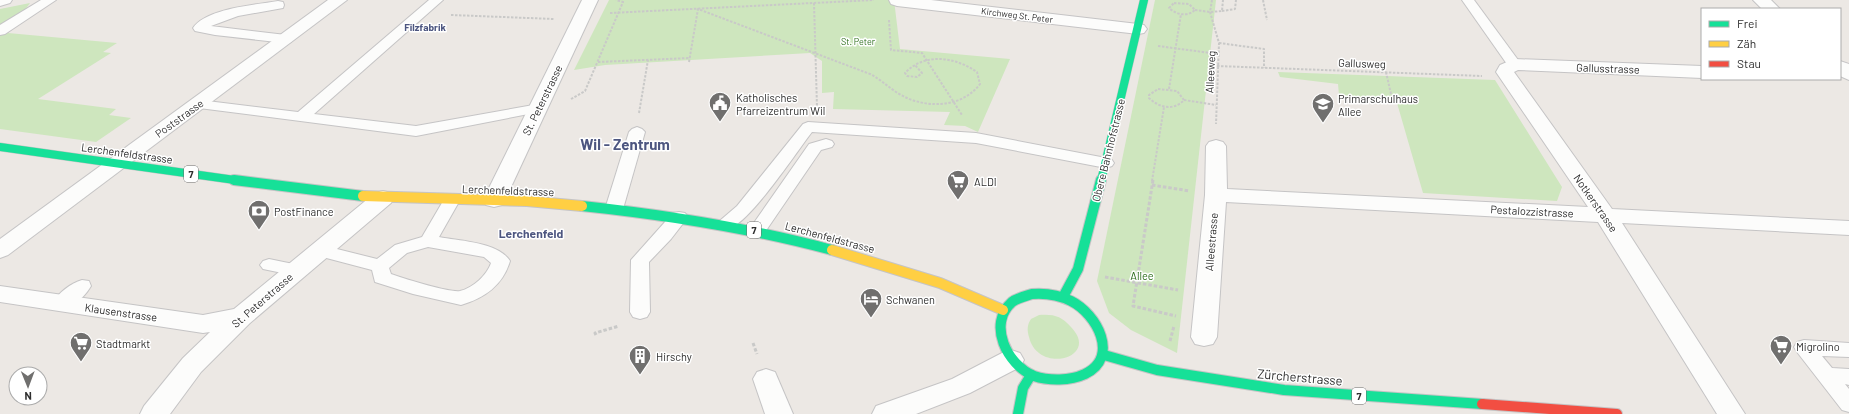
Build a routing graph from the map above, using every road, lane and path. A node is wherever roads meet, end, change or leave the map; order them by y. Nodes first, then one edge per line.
1 (4, 0) edge
2 (50, 0) edge
3 (339, 0) edge
4 (437, 0) edge
5 (590, 0) edge
6 (616, 0) edge
7 (875, 0) edge
8 (1144, 0) edge
9 (1212, 0) edge
10 (1223, 0) edge
11 (1236, 0) edge
12 (1263, 0) edge
13 (1468, 0) edge
14 (1761, 0) edge
15 (0, 1) edge
16 (836, 1) edge
17 (1182, 1) edge
18 (814, 3) junction
19 (278, 5) dead end
20 (893, 7) edge
21 (1771, 8) edge
22 (698, 9) junction
23 (1195, 10) junction
24 (1222, 11) junction
25 (618, 12) junction
26 (1210, 12) junction
27 (420, 14) junction
28 (1181, 14) junction
29 (580, 20) junction
30 (1267, 20) dead end
31 (1138, 28) junction
32 (0, 31) edge
33 (286, 39) junction
34 (1219, 43) junction
35 (1153, 45) dead end
36 (1175, 48) junction
37 (815, 53) junction
38 (1218, 54) junction
39 (690, 58) junction
40 (648, 60) junction
41 (925, 60) junction
42 (598, 62) junction
43 (689, 62) dead end
44 (915, 65) junction
45 (1217, 66) junction
46 (1841, 67) edge
47 (1264, 68) junction
48 (1510, 70) junction
49 (1386, 72) junction
50 (1701, 72) edge
51 (1849, 74) edge
52 (1168, 89) junction
53 (570, 99) dead end
54 (1184, 100) junction
55 (954, 102) junction
56 (1393, 103) dead end
57 (199, 104) junction
58 (1216, 105) junction
59 (1164, 107) junction
60 (539, 108) junction
61 (639, 112) dead end
62 (301, 117) junction
63 (808, 127) junction
64 (637, 132) dead end
65 (976, 138) junction
66 (826, 144) dead end
67 (1216, 146) joint
68 (0, 147) edge
69 (990, 152) dead end
70 (117, 164) junction
71 (1105, 170) junction
72 (1152, 185) junction
73 (1216, 195) junction
74 (383, 198) junction
75 (452, 200) junction
76 (494, 200) junction
77 (614, 209) junction
78 (1605, 215) junction
79 (679, 217) junction
80 (725, 224) junction
81 (1849, 228) edge
82 (757, 231) junction
83 (428, 241) junction
84 (0, 250) edge
85 (321, 251) junction
86 (268, 265) dead end
87 (380, 266) junction
88 (297, 270) junction
89 (1101, 276) dead end
90 (1137, 282) junction
91 (82, 286) dead end
92 (1179, 290) dead end
93 (0, 294) edge
94 (1063, 297) junction
95 (62, 303) junction
96 (1003, 310) junction
97 (640, 312) dead end
98 (1177, 316) dead end
99 (241, 317) junction
100 (1204, 337) dead end
101 (1849, 350) edge
102 (1104, 355) junction
103 (1021, 367) junction
104 (1826, 375) junction
105 (1849, 377) edge
106 (766, 379) dead end
107 (1849, 404) edge
108 (154, 414) edge
109 (779, 414) edge
110 (886, 414) edge
111 (1018, 414) edge
112 (1617, 414) edge
113 (1731, 414) edge

1 - 15 street
2 - 32 lane
3 - 33 street, Poststrasse
4 - 27 lane
5 - 29 street, St. Peterstrasse
6 - 25 path
7 - 16 path
8 - 31 main road, Obere Bahnhofstrasse
9 - 26 path, Alleeweg
10 - 24 path
11 - 24 path
12 - 30 path
13 - 48 lane, Notkerstrasse
14 - 21 street
16 - 18 path
17 - 23 path
17 - 28 path
18 - 22 path
18 - 37 path
19 - 33 lane
20 - 31 street, Kirchweg St. Peter
20 - 41 path
22 - 25 path
22 - 37 path
22 - 39 path
23 - 26 path
23 - 28 path
24 - 26 path
25 - 42 path
26 - 34 path, Alleeweg
27 - 29 path
27 - 62 lane
28 - 36 path
29 - 60 street, St. Peterstrasse
31 - 71 main road, Obere Bahnhofstrasse
33 - 57 street, Poststrasse
34 - 38 path, Alleeweg
34 - 47 path
35 - 36 path
36 - 38 path
36 - 52 path
37 - 55 path
37 - 63 path
38 - 45 path, Alleeweg
39 - 40 path
39 - 43 path
40 - 42 path
40 - 61 path
41 - 44 path
41 - 55 path
41 - 55 path
42 - 53 path
44 - 44 path
45 - 47 path, Gallusweg
45 - 58 path, Alleeweg
46 - 51 street
47 - 49 path, Gallusweg
48 - 49 path, Gallusweg
48 - 50 street, Gallusstrasse
48 - 78 street, Notkerstrasse
49 - 56 path
52 - 54 path
52 - 59 path
54 - 58 path
54 - 59 path
55 - 65 path
57 - 62 lane
57 - 70 street, Poststrasse
58 - 67 path, Alleeweg
59 - 72 path
60 - 62 lane
60 - 76 street, St. Peterstrasse
63 - 65 lane
63 - 80 lane
64 - 77 lane
65 - 71 lane
66 - 82 lane
67 - 73 street, Alleestrasse
68 - 70 main road, Lerchenfeldstrasse / 7
69 - 71 lane
70 - 74 main road, Lerchenfeldstrasse / 7
70 - 84 street, Poststrasse
71 - 94 main road, Obere Bahnhofstrasse
72 - 73 path
72 - 90 path
73 - 78 street, Pestalozzistrasse
73 - 100 street, Alleestrasse
74 - 75 main road, Lerchenfeldstrasse / 7
74 - 85 street, St. Peterstrasse
75 - 76 main road, Lerchenfeldstrasse / 7
75 - 83 lane
76 - 77 main road, Lerchenfeldstrasse / 7
77 - 79 main road, Lerchenfeldstrasse / 7
78 - 81 street, Pestalozzistrasse
78 - 113 street, Notkerstrasse
79 - 80 main road, Lerchenfeldstrasse / 7
79 - 97 lane
80 - 82 main road, Lerchenfeldstrasse / 7
82 - 96 main road, Lerchenfeldstrasse / 7
83 - 87 lane
83 - 87 lane
85 - 87 lane
85 - 88 street, St. Peterstrasse
86 - 88 lane
88 - 99 street, St. Peterstrasse
89 - 90 path
90 - 92 path
90 - 98 path
91 - 95 lane
93 - 95 street, Klausenstrasse
94 - 96 main road
94 - 102 main road
95 - 99 street, Klausenstrasse
96 - 103 main road
99 - 108 street, St. Peterstrasse
101 - 104 lane
102 - 103 main road
102 - 112 main road, Zürcherstrasse / 7
103 - 110 street
103 - 111 main road
104 - 105 lane
104 - 107 lane
106 - 109 street

